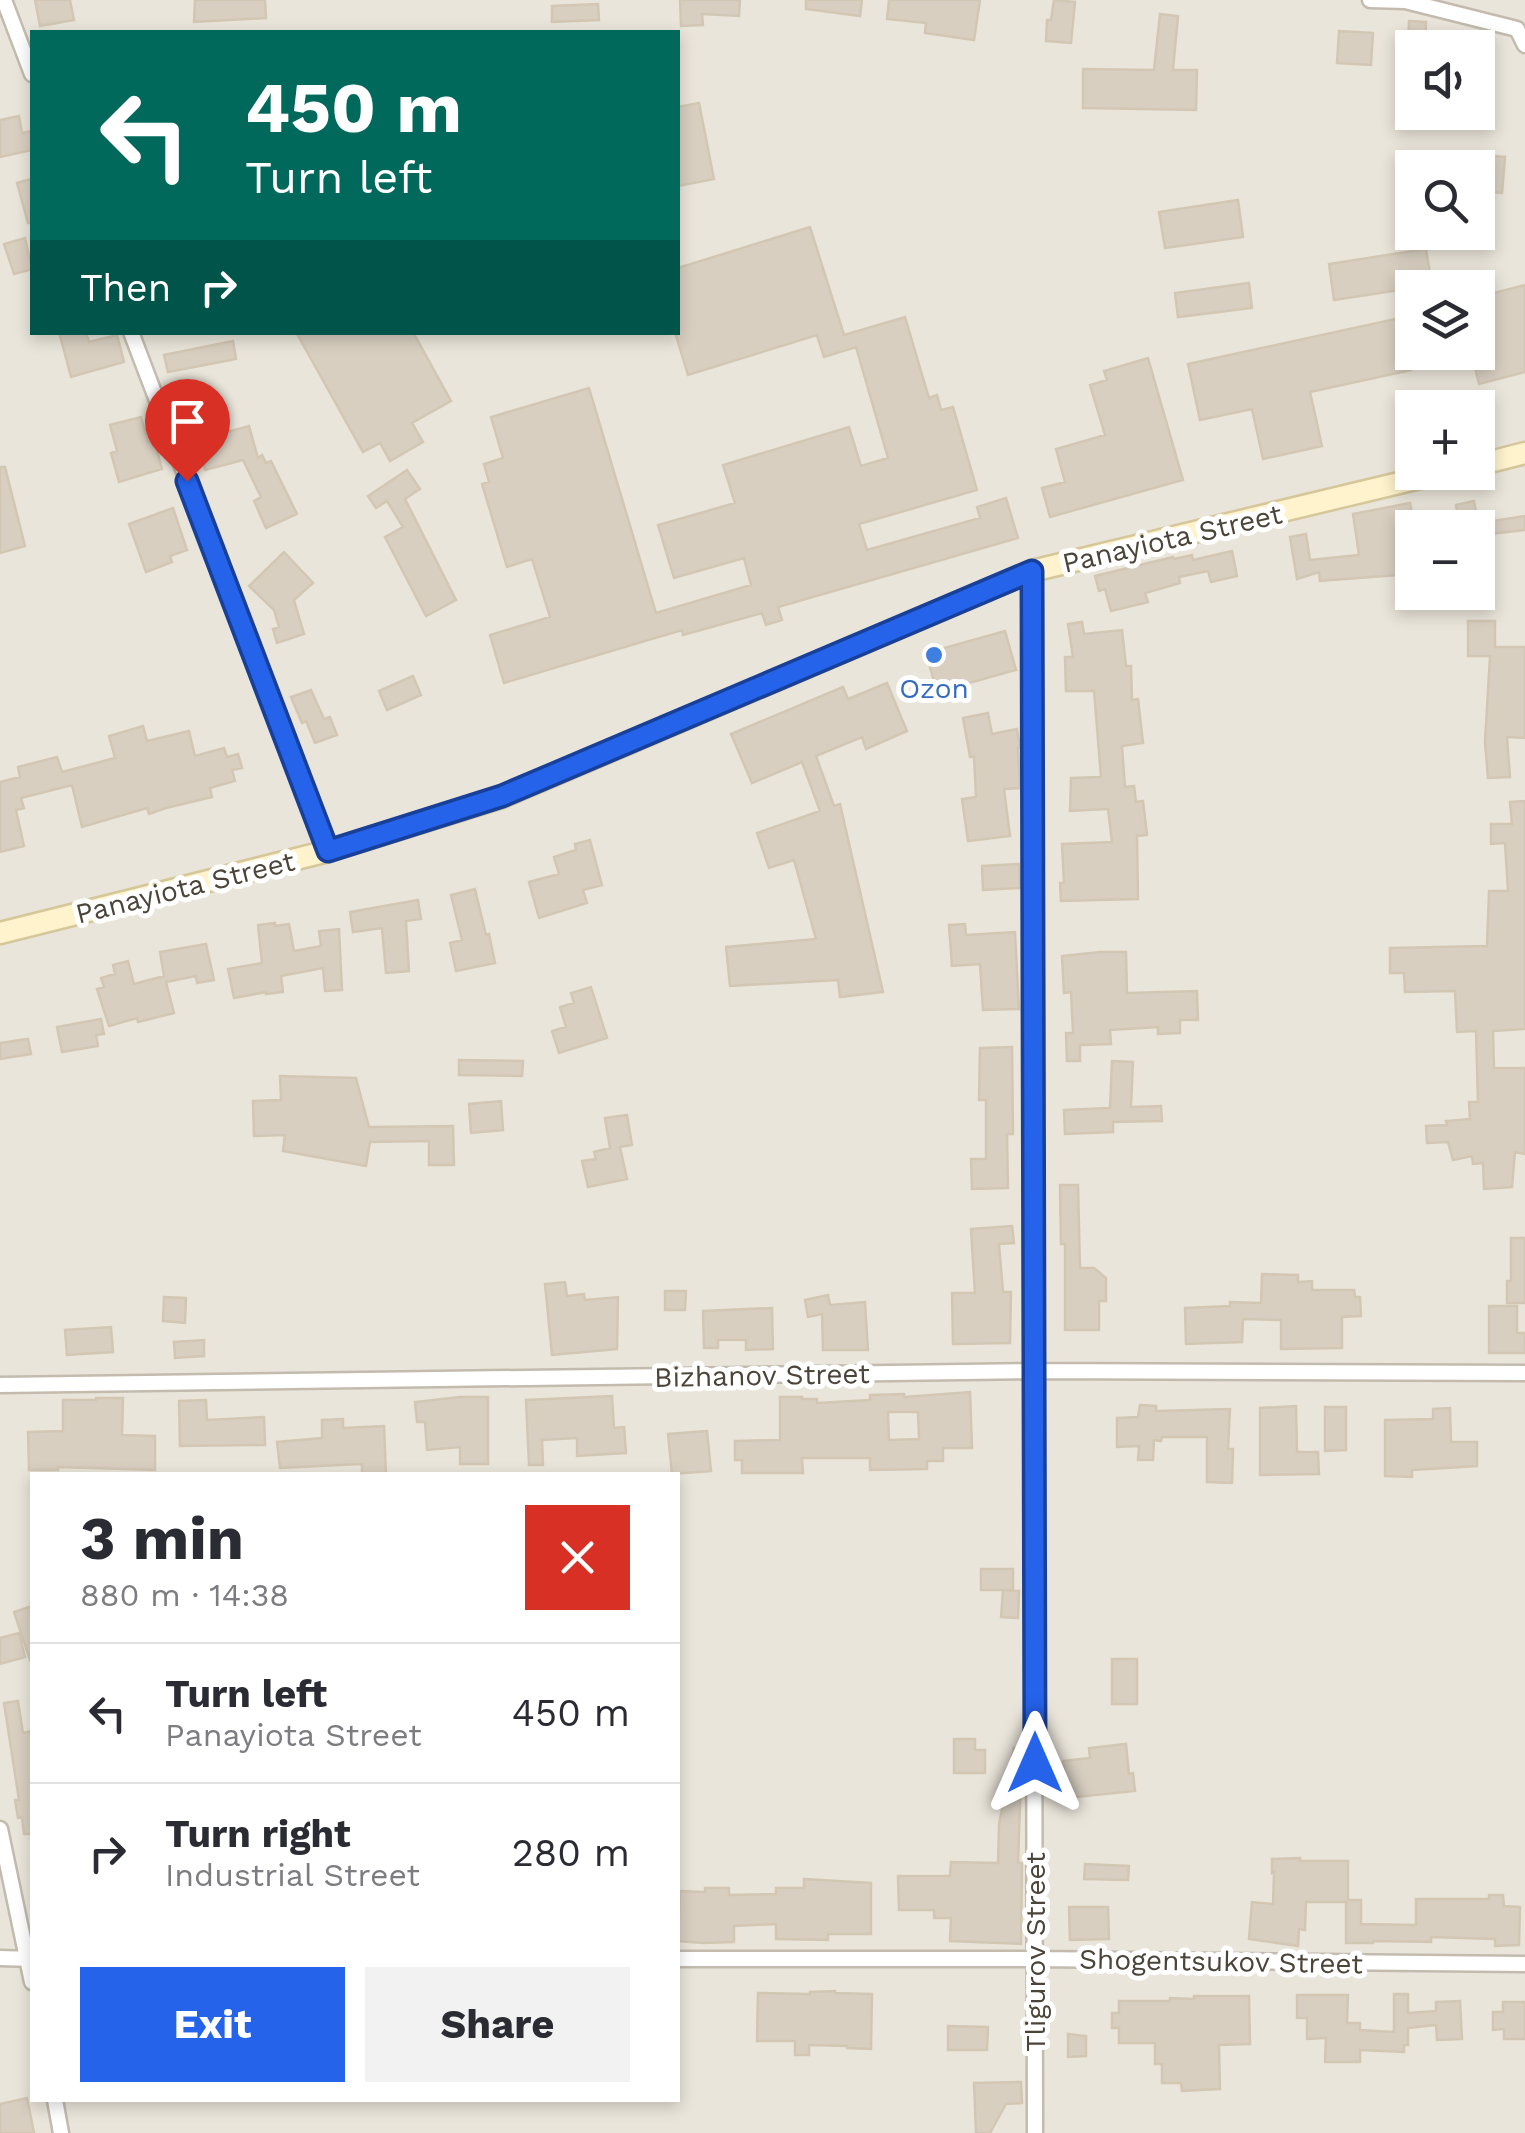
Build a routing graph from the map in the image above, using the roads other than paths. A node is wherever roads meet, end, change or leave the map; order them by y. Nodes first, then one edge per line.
1 (4, 0) edge
2 (1370, 0) edge
3 (1525, 44) edge
4 (30, 69) edge
5 (132, 335) edge
6 (1525, 453) edge
7 (1495, 461) edge
8 (1395, 484) edge
9 (1032, 571) junction
10 (328, 851) junction
11 (0, 932) edge
12 (1035, 1371) junction
13 (1525, 1372) edge
14 (0, 1385) edge
15 (0, 1829) edge
16 (0, 1958) edge
17 (30, 1959) edge
18 (680, 1959) edge
19 (1035, 1959) junction
20 (1525, 1964) edge
21 (55, 2102) edge
22 (61, 2133) edge
23 (1036, 2133) edge

1 - 4 street
2 - 3 street
5 - 10 street
6 - 7 street
8 - 9 street, Panayiota Street
9 - 10 street, Panayiota Street
9 - 12 street, Tligurov Street
10 - 11 street, Panayiota Street
12 - 13 street, Bizhanov Street
12 - 14 street, Bizhanov Street
12 - 19 street, Tligurov Street
15 - 17 street
16 - 17 street
18 - 19 street, Shogentsukov Street
19 - 20 street, Shogentsukov Street
19 - 23 street, Tligurov Street
21 - 22 street

